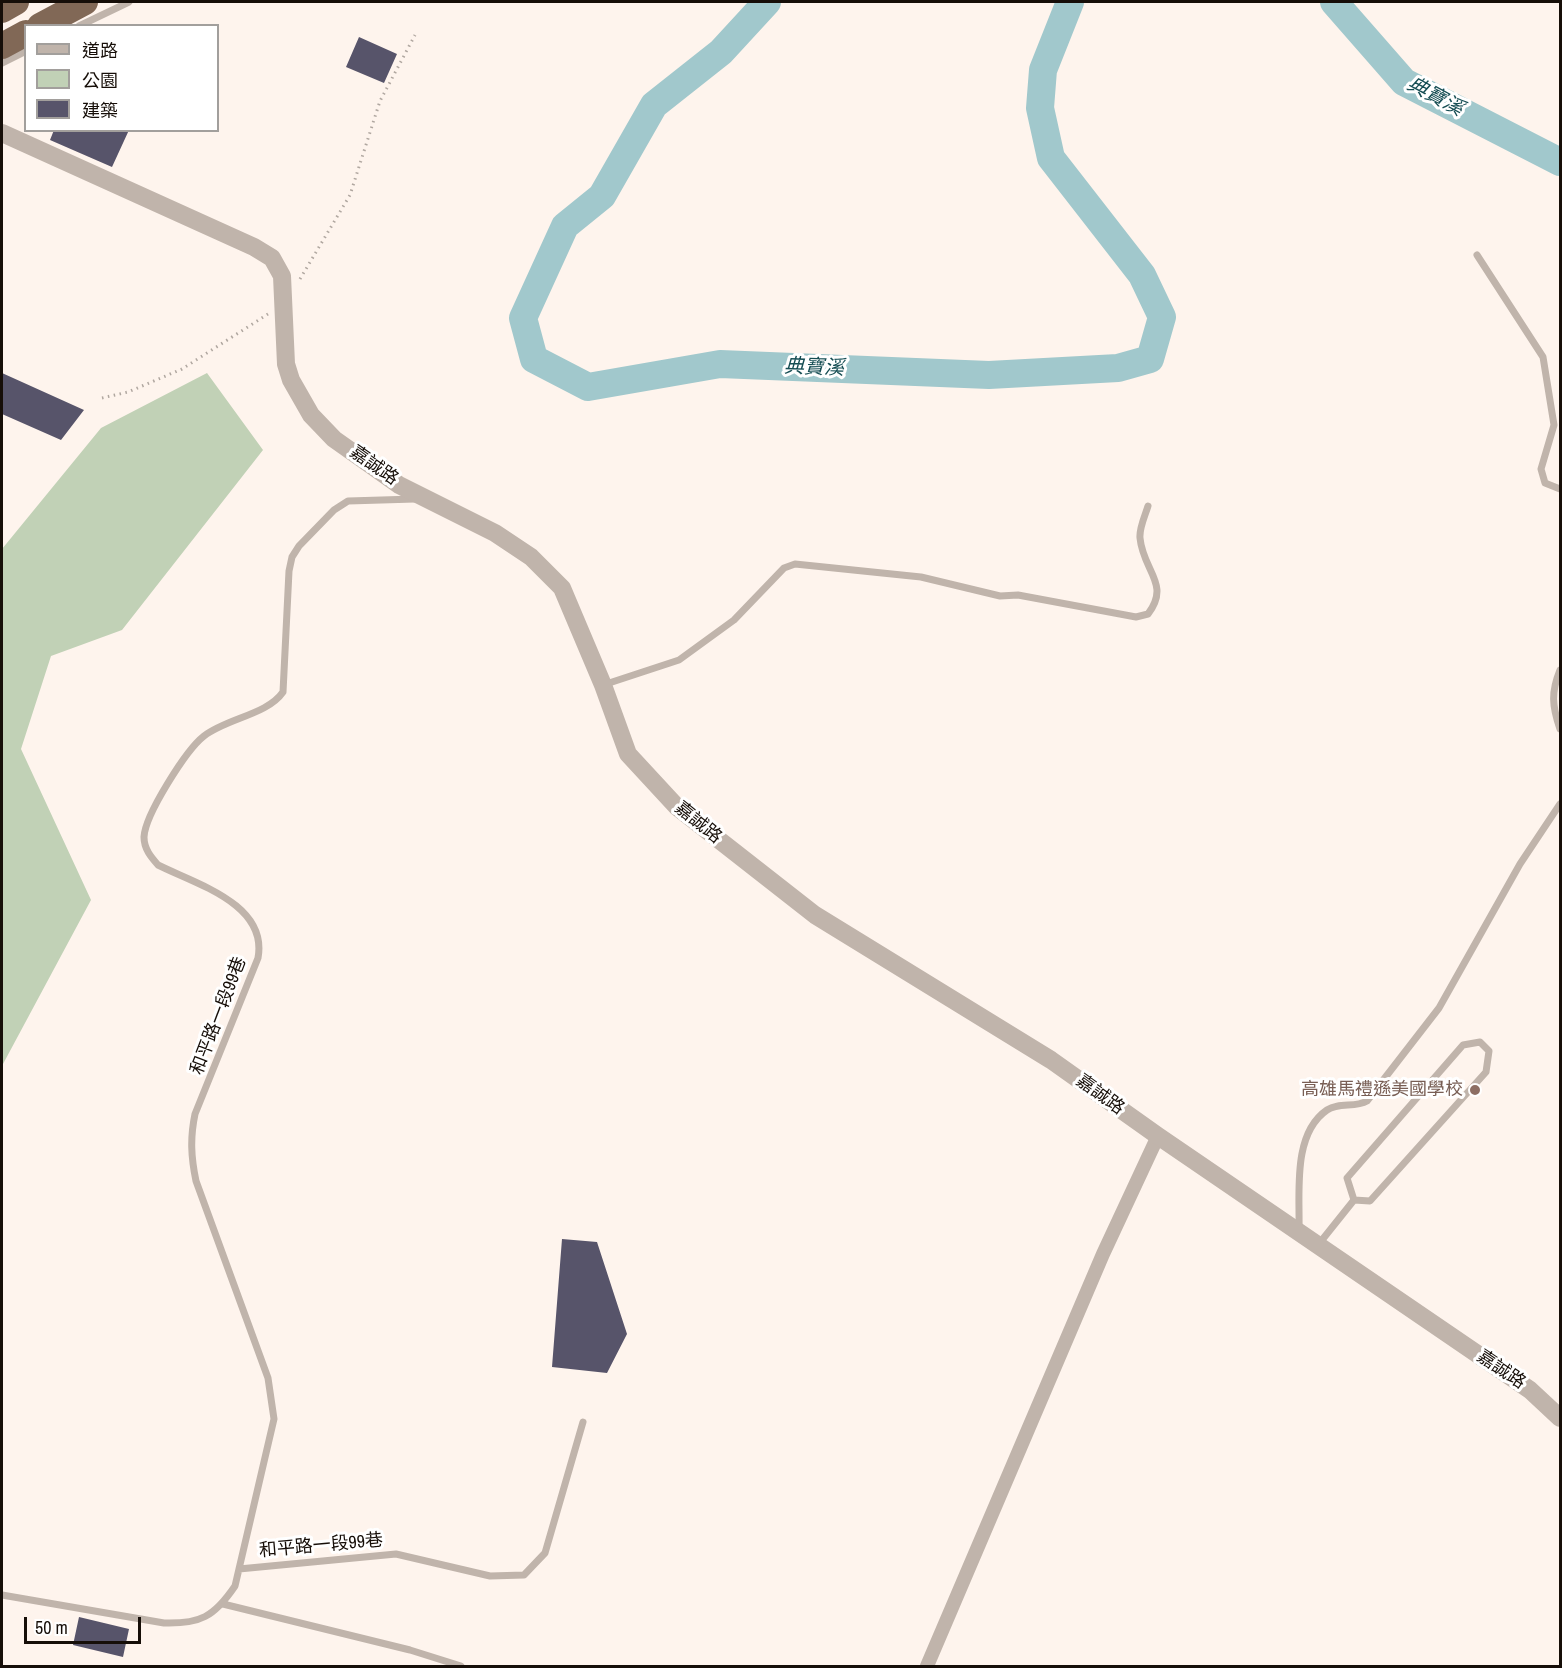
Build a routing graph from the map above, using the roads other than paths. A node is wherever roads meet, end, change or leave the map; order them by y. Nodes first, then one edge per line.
1 (16, 2) edge
2 (85, 2) edge
3 (129, 2) edge
4 (2, 10) edge
5 (44, 24) edge
6 (83, 24) edge
7 (24, 34) edge
8 (2, 46) edge
9 (24, 52) edge
10 (2, 63) edge
11 (2, 133) edge
12 (1477, 255) dead end
13 (1560, 489) edge
14 (426, 498) junction
15 (1148, 506) dead end
16 (1560, 670) edge
17 (603, 685) junction
18 (1560, 729) edge
19 (1560, 804) edge
20 (1158, 1136) junction
21 (1354, 1200) junction
22 (1298, 1232) junction
23 (1318, 1245) junction
24 (1560, 1418) edge
25 (583, 1422) dead end
26 (239, 1569) junction
27 (2, 1595) edge
28 (223, 1604) junction
29 (461, 1666) edge
30 (927, 1666) edge

1 - 4 highway
2 - 5 highway
3 - 6 lane
7 - 8 highway
9 - 10 lane
11 - 14 street, 嘉誠路
12 - 13 lane
14 - 17 street, 嘉誠路
14 - 26 lane, 和平路一段99巷
15 - 17 lane
16 - 18 lane
17 - 20 street, 嘉誠路
19 - 22 lane
20 - 22 street, 嘉誠路
20 - 30 street
21 - 21 lane
21 - 23 lane
22 - 23 street, 嘉誠路
23 - 24 street, 嘉誠路
25 - 26 lane, 和平路一段99巷
26 - 28 lane, 和平路一段99巷
27 - 28 lane, 和平路一段99巷
28 - 29 lane

